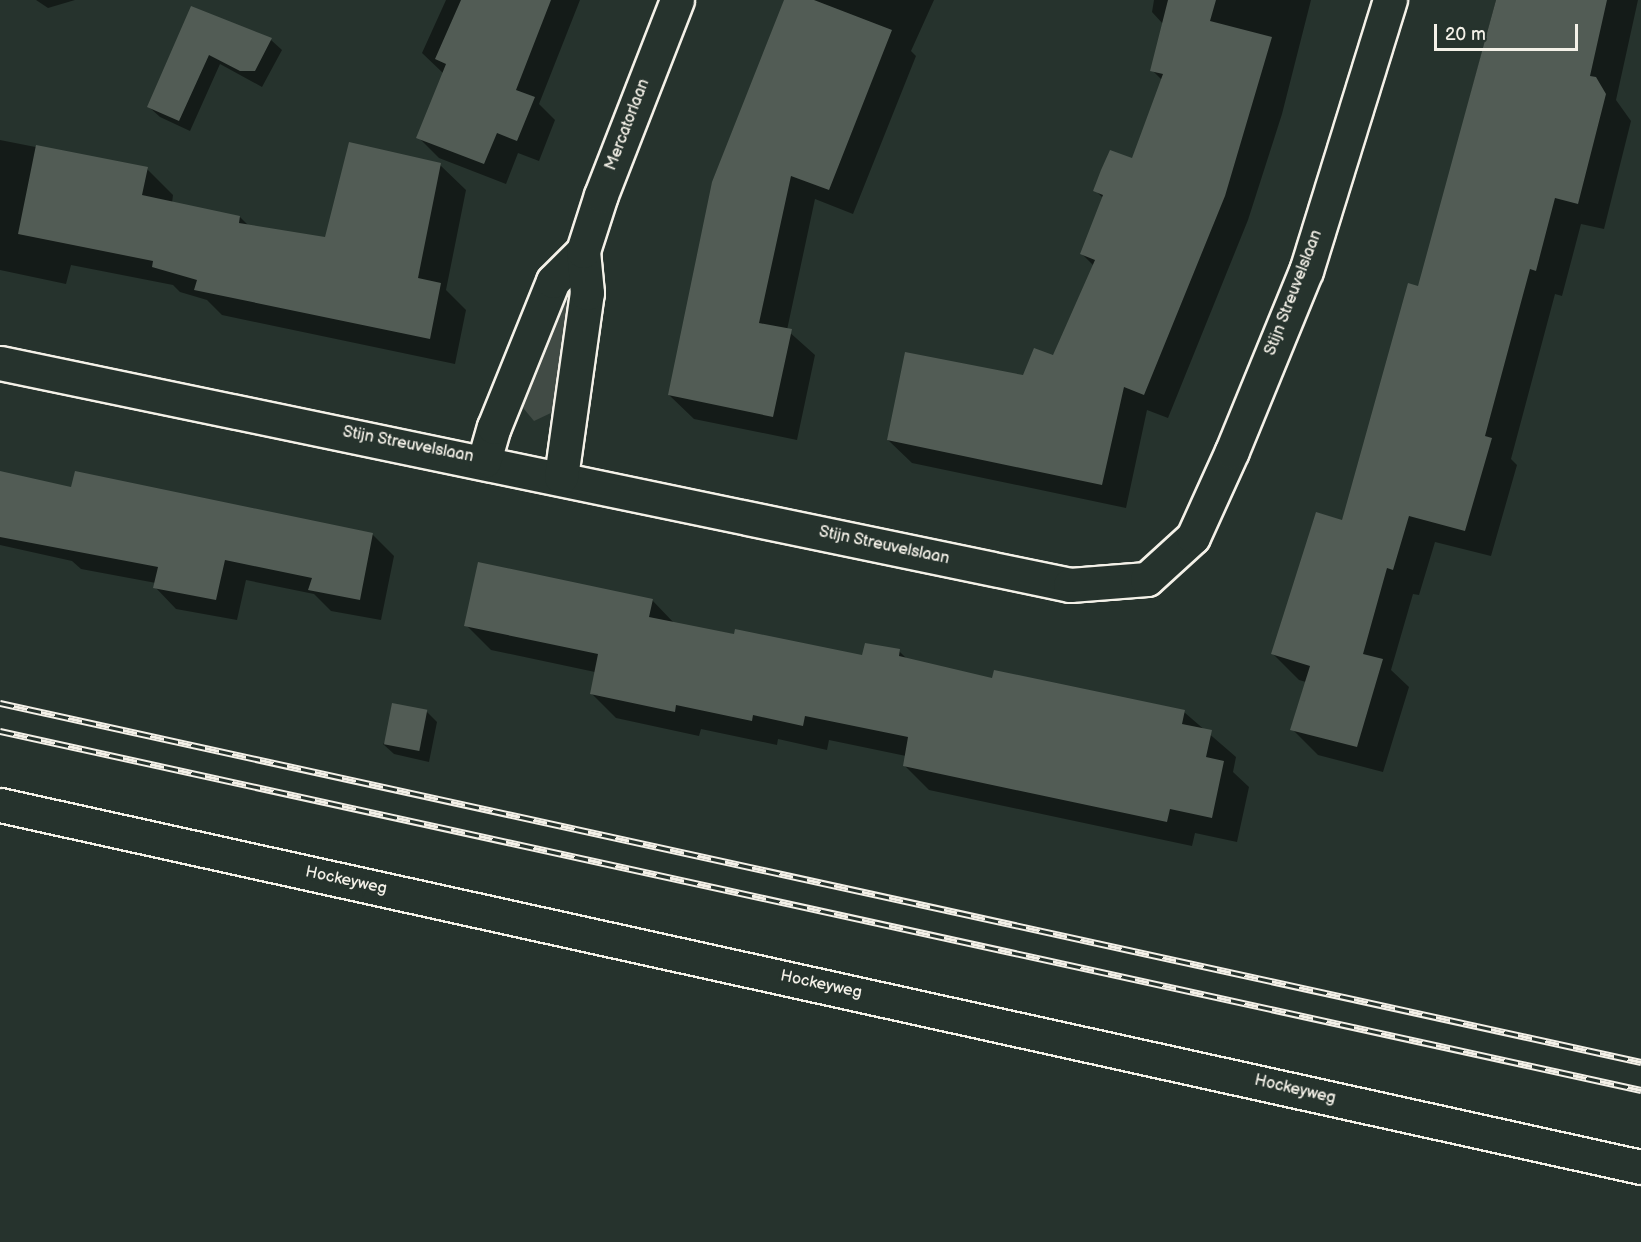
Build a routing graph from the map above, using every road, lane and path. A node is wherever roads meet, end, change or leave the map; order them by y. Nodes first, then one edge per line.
1 (677, 0) edge
2 (1390, 0) edge
3 (583, 251) junction
4 (0, 363) edge
5 (484, 461) junction
6 (561, 477) junction
7 (0, 805) edge
8 (1641, 1167) edge

1 - 3 street, Mercatorlaan
2 - 6 street, Stijn Streuvelslaan
3 - 5 street, Mercatorlaan
3 - 6 street, Mercatorlaan
4 - 5 street, Stijn Streuvelslaan
5 - 6 street, Stijn Streuvelslaan
7 - 8 street, Hockeyweg

